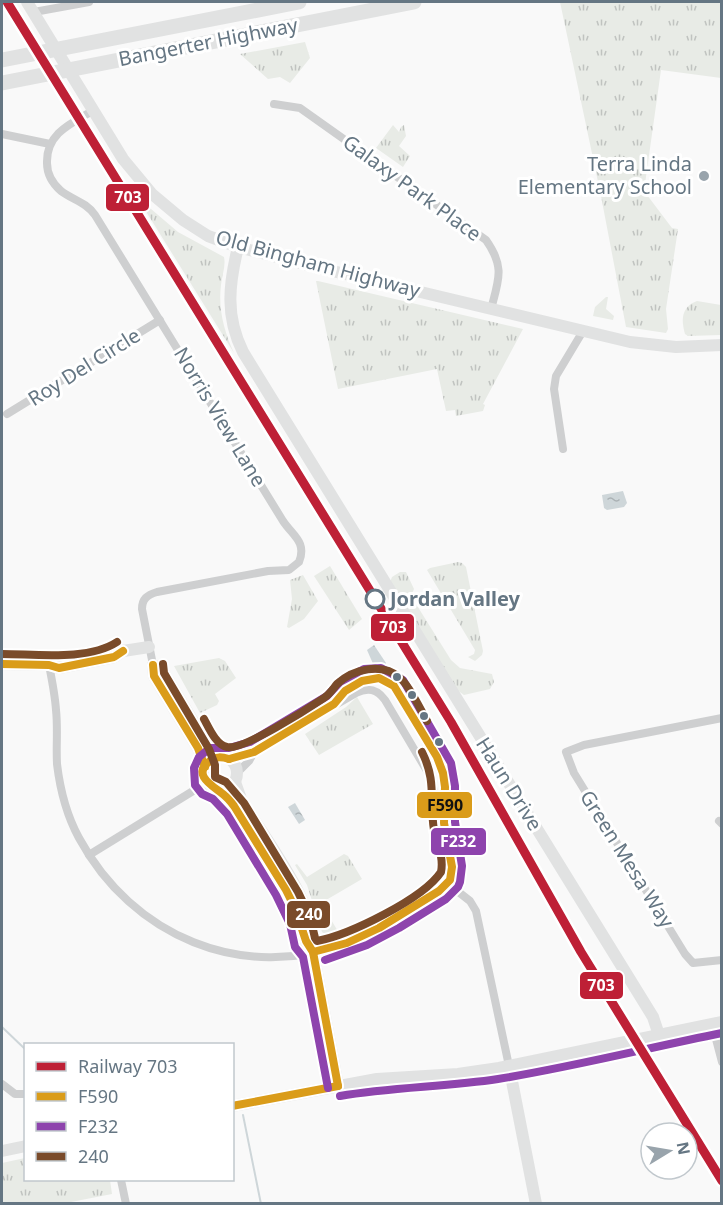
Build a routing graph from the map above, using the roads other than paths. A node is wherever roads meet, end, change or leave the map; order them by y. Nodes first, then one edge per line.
1 (89, 2) edge
2 (299, 2) edge
3 (414, 2) edge
4 (30, 7) edge
5 (2, 60) edge
6 (2, 83) edge
7 (274, 104) dead end
8 (94, 110) junction
9 (2, 134) edge
10 (50, 144) junction
11 (238, 247) junction
12 (491, 309) junction
13 (160, 320) junction
14 (583, 331) junction
15 (722, 345) edge
16 (8, 414) dead end
17 (563, 449) dead end
18 (149, 647) junction
19 (2, 664) edge
20 (49, 665) junction
21 (153, 665) junction
22 (722, 718) edge
23 (254, 752) junction
24 (224, 758) junction
25 (205, 767) junction
26 (236, 778) junction
27 (206, 783) junction
28 (219, 790) junction
29 (89, 855) junction
30 (447, 884) junction
31 (313, 952) junction
32 (722, 960) edge
33 (717, 1023) edge
34 (659, 1035) junction
35 (722, 1062) edge
36 (508, 1066) junction
37 (2, 1084) edge
38 (338, 1086) junction
39 (24, 1094) edge
40 (234, 1106) edge
41 (24, 1146) edge
42 (2, 1151) edge
43 (121, 1181) edge
44 (126, 1203) edge
45 (536, 1203) edge

1 - 4 street
2 - 5 highway, Bangerter Highway
3 - 6 highway, Bangerter Highway
4 - 8 street, Old Bingham Highway
7 - 12 street, Galaxy Park Place
8 - 10 street
8 - 11 street, Old Bingham Highway
9 - 10 street
10 - 13 street, Norris View Lane
11 - 12 street, Old Bingham Highway
11 - 34 street, Haun Drive
12 - 14 street, Old Bingham Highway
13 - 16 street, Roy Del Circle
13 - 18 street, Norris View Lane
14 - 15 street, Old Bingham Highway
14 - 17 street
18 - 20 street
18 - 21 street
19 - 20 street
20 - 29 street
21 - 24 street
21 - 25 street
22 - 32 street, Green Mesa Way
23 - 24 street
23 - 26 street
23 - 30 street
24 - 25 street
24 - 26 street
25 - 27 street
26 - 28 street
26 - 31 street
27 - 28 street
27 - 29 street
28 - 31 street
29 - 31 street
30 - 31 street
30 - 36 street
31 - 38 street
33 - 34 street
33 - 35 street
34 - 36 street
36 - 38 street
36 - 45 street
37 - 39 street
38 - 40 street
41 - 42 street
43 - 44 street

